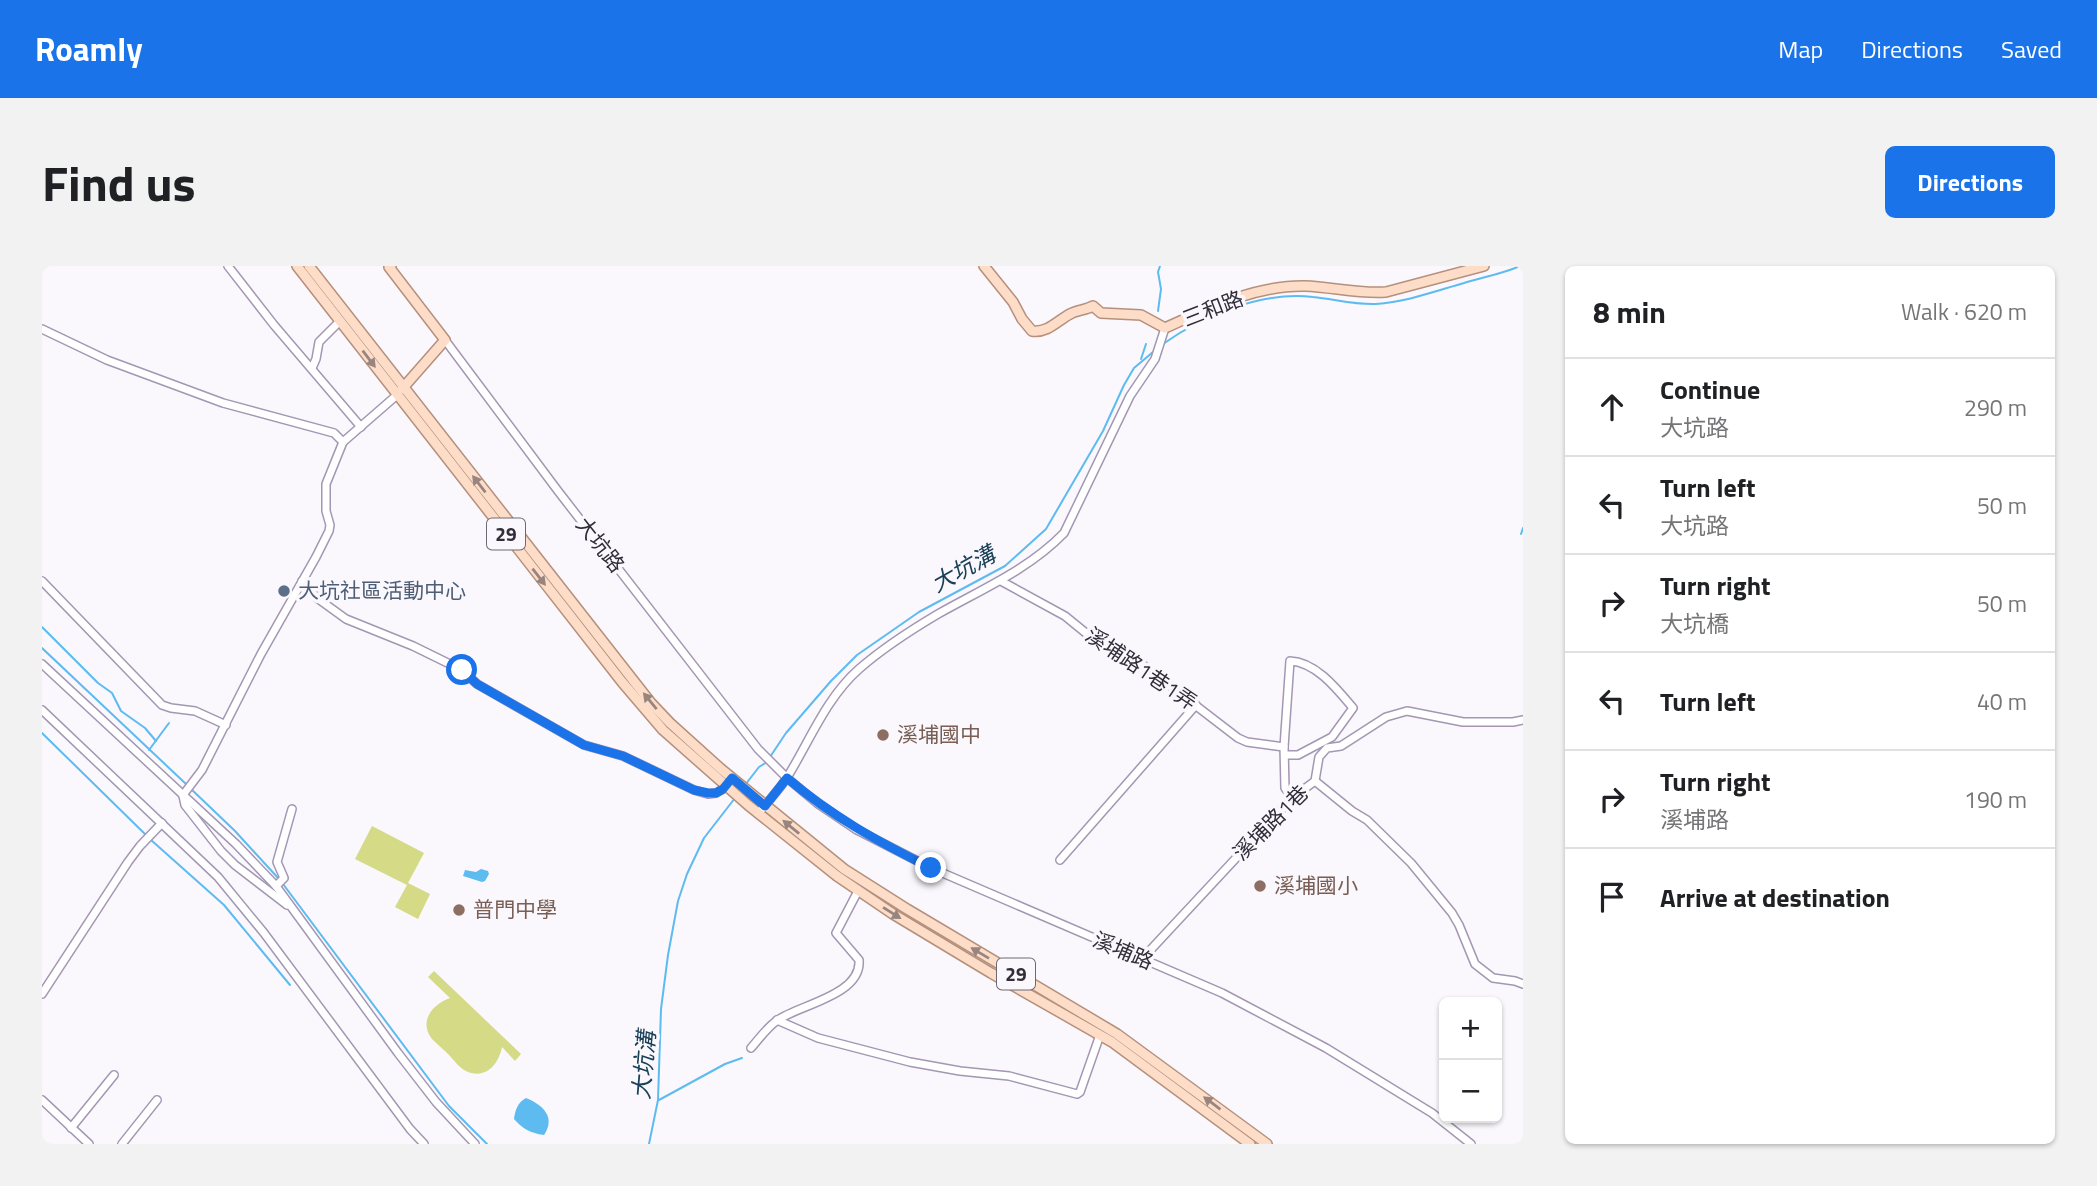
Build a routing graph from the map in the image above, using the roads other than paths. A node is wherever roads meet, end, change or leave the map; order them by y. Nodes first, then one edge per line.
1 (228, 266) edge
2 (297, 266) edge
3 (309, 266) edge
4 (389, 266) edge
5 (984, 266) edge
6 (1484, 266) edge
7 (340, 321) junction
8 (42, 329) edge
9 (1164, 332) junction
10 (445, 340) junction
11 (312, 368) junction
12 (400, 391) junction
13 (361, 427) junction
14 (343, 442) junction
15 (42, 581) edge
16 (1001, 581) junction
17 (302, 582) junction
18 (42, 664) edge
19 (1196, 705) junction
20 (42, 710) edge
21 (51, 718) junction
22 (1523, 720) edge
23 (43, 724) edge
24 (226, 725) junction
25 (1284, 751) junction
26 (774, 765) joint
27 (787, 778) junction
28 (1315, 780) junction
29 (730, 783) junction
30 (183, 795) junction
31 (1292, 798) junction
32 (292, 808) dead end
33 (762, 810) junction
34 (162, 823) junction
35 (1060, 860) dead end
36 (276, 886) junction
37 (858, 891) junction
38 (293, 909) junction
39 (1142, 959) junction
40 (1523, 984) edge
41 (42, 994) edge
42 (777, 1020) junction
43 (1100, 1035) junction
44 (751, 1048) dead end
45 (114, 1075) dead end
46 (157, 1100) dead end
47 (42, 1101) edge
48 (71, 1128) junction
49 (89, 1144) edge
50 (122, 1144) edge
51 (424, 1144) edge
52 (475, 1144) edge
53 (1250, 1144) edge
54 (1266, 1144) edge
55 (1471, 1144) edge

1 - 11 street
2 - 7 main road, 29
3 - 12 main road, 29
4 - 10 main road, 大坑路
5 - 9 main road, 三和路
6 - 9 main road, 三和路
7 - 11 street
7 -> 12 main road, 29
8 - 14 street
9 - 16 street
10 - 12 main road
10 - 26 street, 大坑路
11 - 13 street
12 - 13 street
12 - 29 main road, 29
13 - 14 street
14 - 17 street
15 - 24 street
16 - 19 street, 溪埔路1巷1弄
16 - 27 street
17 - 24 street
17 - 29 street
18 - 30 street
19 - 25 street, 溪埔路1巷1弄
19 - 35 street
20 - 21 street
21 - 23 street
21 - 34 street
22 - 28 street, 溪埔路1巷
24 - 30 street
25 - 25 street, 溪埔路1巷1弄
25 - 31 street, 溪埔路1巷1弄
26 - 27 street, 溪埔路
27 - 33 street
27 - 39 street, 溪埔路
28 - 31 street, 溪埔路1巷
28 - 40 street
29 - 33 main road, 29
30 - 36 street
30 - 38 street
31 - 39 street, 溪埔路1巷
32 - 36 street
33 - 37 main road, 29
54 -> 33 main road, 29
34 - 41 street
34 - 51 street
36 - 38 street
37 - 42 street
37 -> 43 main road, 29
38 - 52 street
39 - 55 street, 溪埔路
42 - 43 street
42 - 44 street
43 - 53 main road, 29
45 - 48 street
46 - 50 street
47 - 48 street
48 - 49 street

